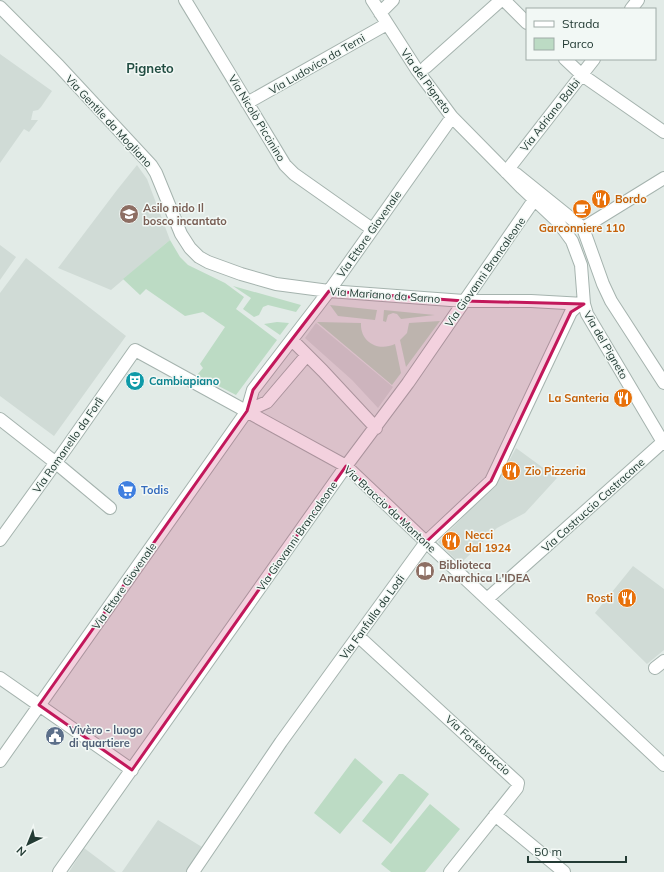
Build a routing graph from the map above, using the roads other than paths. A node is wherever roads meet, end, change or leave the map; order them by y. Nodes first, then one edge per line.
1 (372, 0) edge
2 (393, 0) edge
3 (502, 0) edge
4 (638, 0) edge
5 (189, 2) edge
6 (0, 7) edge
7 (632, 8) edge
8 (380, 13) junction
9 (526, 22) edge
10 (387, 24) junction
11 (566, 60) edge
12 (593, 60) edge
13 (426, 67) dead end
14 (582, 75) junction
15 (247, 103) junction
16 (452, 117) junction
17 (664, 132) edge
18 (506, 172) junction
19 (664, 178) edge
20 (534, 200) junction
21 (372, 228) junction
22 (583, 228) junction
23 (213, 265) joint
24 (328, 291) junction
25 (464, 301) junction
26 (584, 304) junction
27 (292, 340) junction
28 (135, 350) joint
29 (307, 355) junction
30 (664, 383) edge
31 (247, 411) junction
32 (0, 419) edge
33 (376, 428) junction
34 (664, 442) edge
35 (56, 462) junction
36 (346, 466) junction
37 (110, 508) dead end
38 (0, 540) edge
39 (426, 542) junction
40 (487, 599) junction
41 (358, 636) junction
42 (0, 678) edge
43 (39, 705) junction
44 (0, 761) edge
45 (664, 765) edge
46 (132, 770) junction
47 (495, 815) junction
48 (59, 872) edge
49 (193, 872) edge
50 (450, 872) edge
51 (564, 872) edge

1 - 8 street, Via del Pigneto
2 - 8 street
3 - 9 street
3 - 13 street
4 - 7 street
5 - 15 street, Via Nicolò Piccinino
6 - 23 street, Via Gentile da Mogliano
8 - 10 street, Via del Pigneto
10 - 15 street, Via Ludovico da Terni
10 - 16 street, Via del Pigneto
11 - 14 street
12 - 14 street, Via Adriano Balbi
14 - 17 street
14 - 18 street, Via Adriano Balbi
15 - 21 street, Via Nicolò Piccinino
16 - 18 street, Via del Pigneto
16 - 21 street, Via Ettore Giovenale
18 - 20 street, Via del Pigneto
18 - 22 street, Via del Pigneto
19 - 22 street
20 - 25 street, Via Giovanni Brancaleone
20 - 26 street, Via del Pigneto
21 - 24 street, Via Ettore Giovenale
22 - 30 street
23 - 24 street, Via Mariano da Sarno
24 - 25 street, Via Mariano da Sarno
24 - 27 street, Via Ettore Giovenale
25 - 26 street, Via Mariano da Sarno
25 - 33 street, Via Giovanni Brancaleone
26 - 34 street, Via del Pigneto
26 - 39 street, Via Fanfulla da Lodi
27 - 29 street
27 - 31 street, Via Ettore Giovenale
28 - 31 street, Via Braccio da Montone
28 - 35 street, Via Romanello da Forlì
29 - 31 street
29 - 33 street
31 - 36 street, Via Braccio da Montone
31 - 43 street, Via Ettore Giovenale
32 - 35 street
33 - 36 street, Via Giovanni Brancaleone
34 - 40 street, Via Castruccio Castracane
35 - 37 street
35 - 38 street, Via Romanello da Forlì
36 - 39 street, Via Braccio da Montone
36 - 46 street, Via Giovanni Brancaleone
39 - 40 street, Via Braccio da Montone
39 - 41 street, Via Fanfulla da Lodi
40 - 45 street, Via Braccio da Montone
41 - 47 street, Via Fortebraccio
41 - 49 street, Via Fanfulla da Lodi
42 - 43 street
43 - 44 street, Via Ettore Giovenale
43 - 46 street
46 - 48 street, Via Giovanni Brancaleone
47 - 50 street, Via Fortebraccio
47 - 51 street

